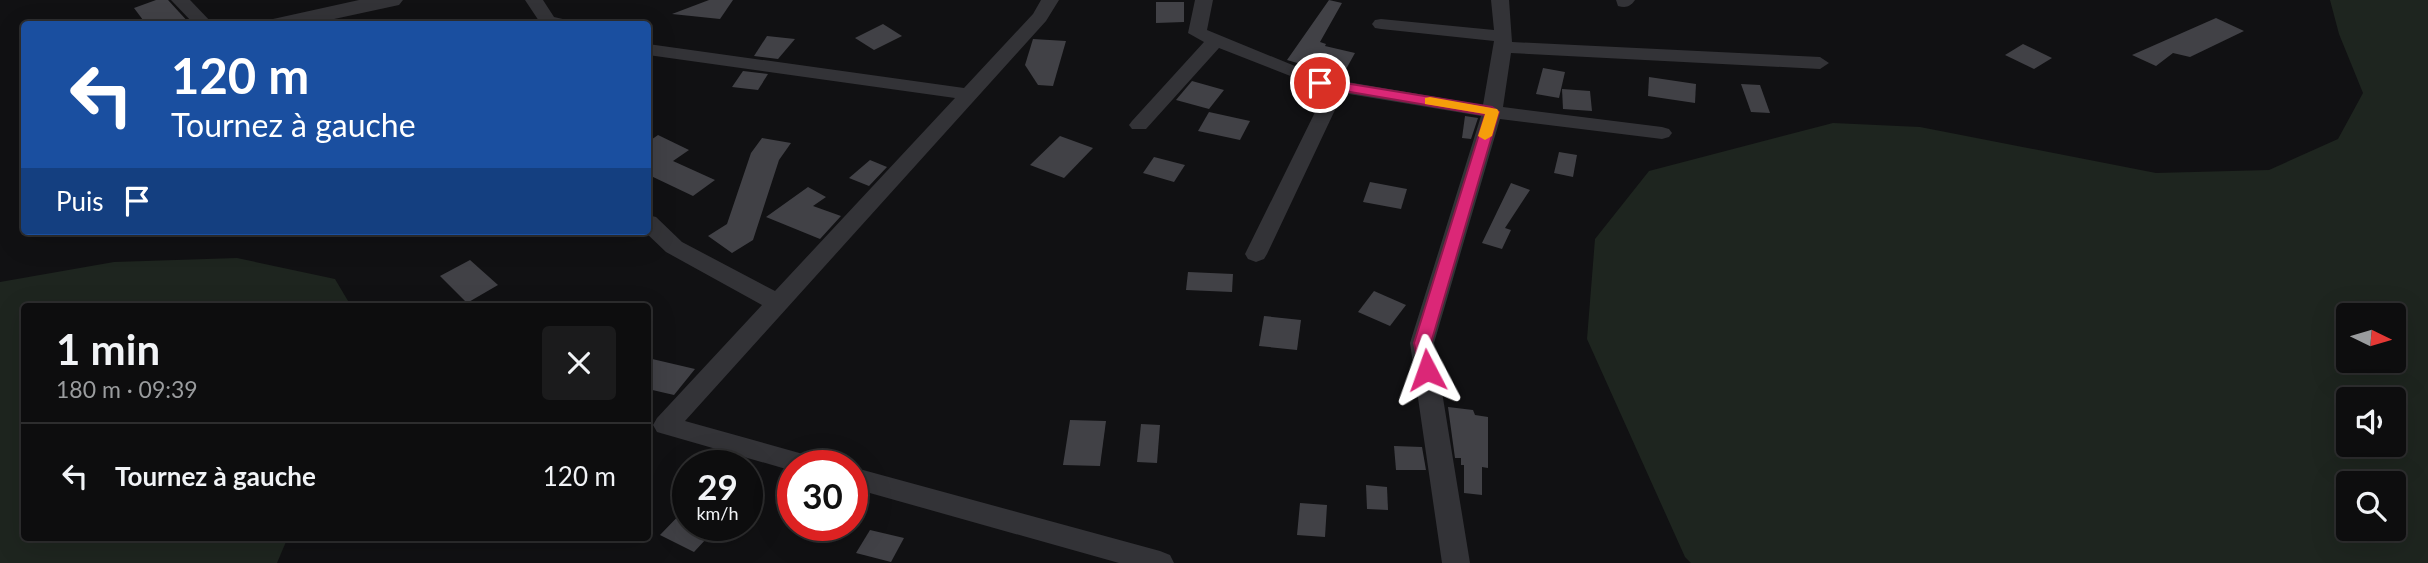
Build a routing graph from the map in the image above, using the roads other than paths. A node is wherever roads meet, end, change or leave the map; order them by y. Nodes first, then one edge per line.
1 (180, 0) edge
2 (391, 0) edge
3 (534, 0) edge
4 (1050, 0) edge
5 (1204, 0) edge
6 (1500, 0) edge
7 (201, 21) edge
8 (296, 21) edge
9 (550, 21) edge
10 (1381, 24) dead end
11 (1216, 40) junction
12 (1503, 42) junction
13 (651, 49) edge
14 (1820, 63) dead end
15 (1337, 86) junction
16 (969, 94) junction
17 (1492, 112) junction
18 (1139, 125) dead end
19 (1662, 133) dead end
20 (651, 225) edge
21 (1256, 254) dead end
22 (778, 303) junction
23 (777, 457) edge
24 (868, 481) edge
25 (1160, 563) edge
26 (1456, 563) edge

1 - 7 street
2 - 8 street
3 - 9 street
4 - 16 street
5 - 11 street
6 - 12 street
10 - 12 street
11 - 15 street
11 - 18 street
12 - 14 street
12 - 17 street
13 - 16 street
15 - 17 street
15 - 21 street
16 - 22 street
17 - 19 street
17 - 26 street
20 - 22 street
22 - 23 street
24 - 25 street

